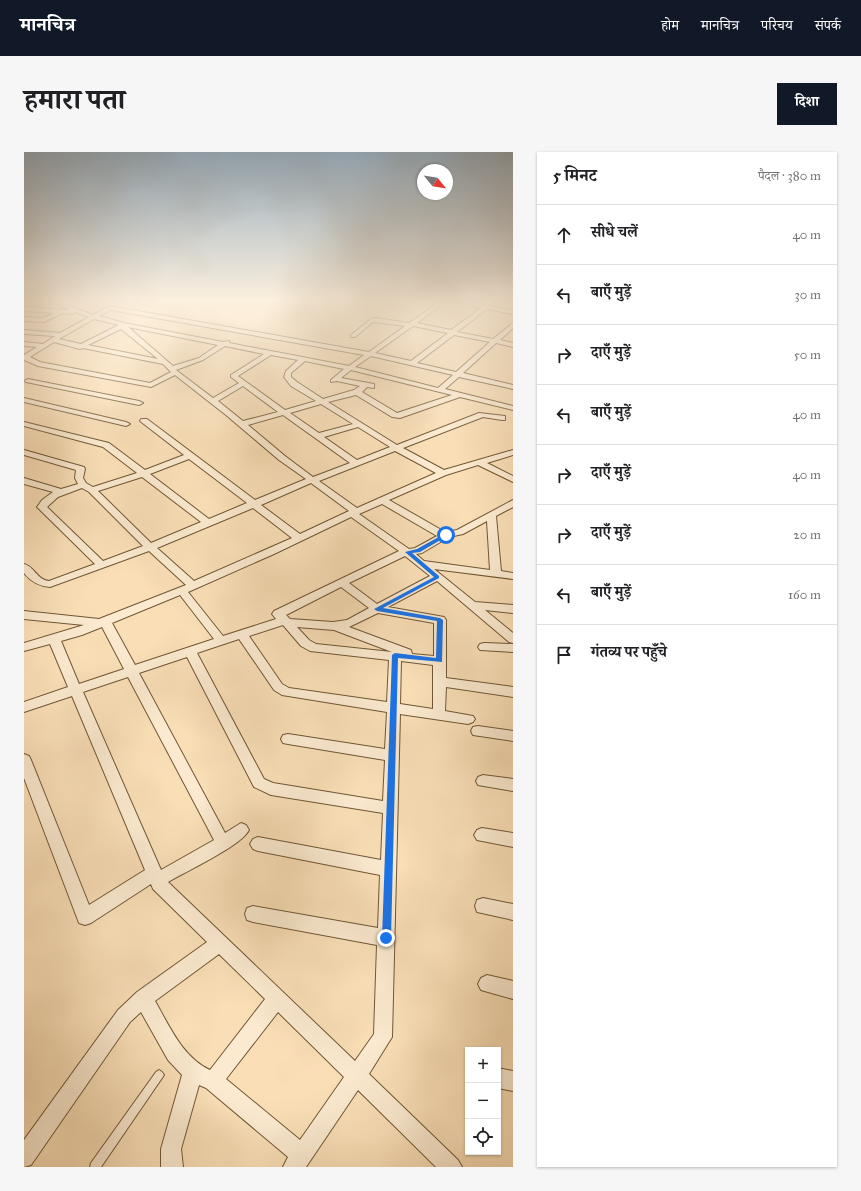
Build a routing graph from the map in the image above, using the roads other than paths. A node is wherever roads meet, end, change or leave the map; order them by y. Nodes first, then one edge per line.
1 (38, 349) edge
2 (90, 349) edge
3 (150, 349) edge
4 (216, 349) edge
5 (250, 349) edge
6 (345, 349) edge
7 (377, 349) edge
8 (430, 349) edge
9 (485, 349) edge
10 (268, 353) junction
11 (370, 354) junction
12 (25, 357) edge
13 (304, 359) junction
14 (413, 363) junction
15 (38, 364) junction
16 (171, 368) junction
17 (350, 368) junction
18 (457, 374) junction
19 (513, 377) edge
20 (26, 383) edge
21 (244, 383) junction
22 (505, 385) junction
23 (513, 387) edge
24 (440, 390) junction
25 (357, 392) junction
26 (460, 395) junction
27 (24, 400) edge
28 (213, 401) junction
29 (322, 402) junction
30 (140, 403) dead end
31 (513, 408) edge
32 (285, 412) junction
33 (502, 418) junction
34 (144, 421) dead end
35 (24, 424) edge
36 (126, 424) dead end
37 (242, 424) junction
38 (358, 425) junction
39 (494, 425) dead end
40 (318, 436) junction
41 (396, 448) junction
42 (24, 452) edge
43 (513, 452) edge
44 (190, 456) junction
45 (479, 462) junction
46 (356, 463) junction
47 (443, 473) junction
48 (143, 474) junction
49 (513, 479) edge
50 (312, 480) junction
51 (24, 481) edge
52 (88, 488) junction
53 (61, 492) junction
54 (382, 500) junction
55 (254, 504) junction
56 (512, 504) edge
57 (354, 513) junction
58 (491, 515) junction
59 (208, 523) junction
60 (444, 536) junction
61 (299, 538) junction
62 (150, 547) junction
63 (408, 552) junction
64 (422, 564) junction
65 (102, 565) junction
66 (24, 568) edge
67 (496, 574) junction
68 (513, 576) edge
69 (437, 577) junction
70 (342, 583) junction
71 (193, 586) junction
72 (182, 591) junction
73 (472, 605) junction
74 (377, 609) junction
75 (513, 610) edge
76 (24, 615) edge
77 (286, 621) junction
78 (103, 622) junction
79 (334, 626) junction
80 (242, 634) junction
81 (54, 639) junction
82 (513, 639) edge
83 (221, 641) junction
84 (484, 646) dead end
85 (24, 647) edge
86 (513, 648) edge
87 (190, 651) junction
88 (395, 655) junction
89 (418, 658) junction
90 (439, 661) junction
91 (131, 670) junction
92 (439, 682) junction
93 (75, 689) junction
94 (513, 692) edge
95 (24, 707) edge
96 (394, 708) junction
97 (439, 714) junction
98 (468, 719) dead end
99 (478, 731) dead end
100 (513, 736) edge
101 (288, 739) dead end
102 (392, 756) junction
103 (24, 760) edge
104 (483, 781) dead end
105 (513, 785) edge
106 (390, 808) junction
107 (242, 830) dead end
108 (482, 835) dead end
109 (513, 840) edge
110 (223, 843) junction
111 (258, 844) dead end
112 (388, 869) junction
113 (155, 876) junction
114 (483, 906) dead end
115 (513, 912) edge
116 (253, 914) dead end
117 (386, 938) junction
118 (220, 942) junction
119 (487, 984) dead end
120 (513, 990) edge
121 (143, 998) junction
122 (278, 999) junction
123 (194, 1072) junction
124 (159, 1076) dead end
125 (357, 1076) junction
126 (501, 1079) edge
127 (213, 1081) junction
128 (513, 1081) edge
129 (24, 1158) edge
130 (298, 1161) edge
131 (95, 1167) edge
132 (172, 1167) edge
133 (451, 1167) edge

1 - 12 street
2 - 16 street
3 - 16 street
4 - 16 street
5 - 10 street
6 - 11 street
7 - 11 street
8 - 14 street
9 - 18 street
10 - 13 street
10 - 21 street
11 - 14 street
11 - 17 street
12 - 15 street
13 - 17 street
13 - 29 street
14 - 18 street
15 - 16 street
15 - 20 street
16 - 28 street
17 - 24 street
17 - 25 street
18 - 22 street
18 - 24 street
19 - 22 street
20 - 30 street
21 - 28 street
21 - 32 street
22 - 23 street
24 - 26 street
25 - 26 street
25 - 29 street
26 - 31 street
27 - 36 street
28 - 37 street
29 - 32 street
29 - 38 street
31 - 33 street
32 - 37 street
32 - 40 street
33 - 39 street
33 - 41 street
34 - 44 street
35 - 48 street
37 - 50 street
38 - 40 street
38 - 41 street
40 - 46 street
41 - 46 street
41 - 47 street
42 - 52 street
43 - 45 street
44 - 48 street
44 - 55 street
45 - 47 street
45 - 49 street
46 - 50 street
47 - 54 street
48 - 52 street
48 - 59 street
50 - 55 street
50 - 57 street
51 - 53 street
52 - 53 street
52 - 62 street
53 - 65 street
54 - 57 street
54 - 60 street
55 - 59 street
55 - 61 street
56 - 58 street
57 - 61 street
57 - 63 street
58 - 60 street
58 - 67 street
59 - 62 street
60 - 63 street
61 - 71 street
62 - 65 street
62 - 71 street
63 - 64 street
63 - 70 street
64 - 67 street
64 - 69 street
65 - 66 street
67 - 68 street
69 - 73 street
69 - 74 street
70 - 74 street
70 - 77 street
71 - 72 street
72 - 78 street
72 - 83 street
73 - 75 street
73 - 82 street
74 - 79 street
74 - 90 street
76 - 78 street
77 - 79 street
77 - 80 street
77 - 88 street
78 - 81 street
78 - 91 street
79 - 89 street
80 - 83 street
80 - 96 street
81 - 85 street
81 - 93 street
83 - 87 street
84 - 86 street
87 - 91 street
87 - 106 street
88 - 89 street
88 - 96 street
89 - 90 street
90 - 92 street
91 - 93 street
91 - 110 street
92 - 94 street
92 - 97 street
93 - 95 street
93 - 113 street
96 - 97 street
96 - 102 street
97 - 98 street
99 - 100 street
101 - 102 street
102 - 106 street
103 - 113 street
104 - 105 street
106 - 112 street
107 - 110 street
108 - 109 street
110 - 113 street
111 - 112 street
112 - 117 street
113 - 118 street
114 - 115 street
116 - 117 street
117 - 125 street
118 - 121 street
118 - 122 street
119 - 120 street
121 - 123 street
121 - 129 street
122 - 125 street
122 - 127 street
123 - 127 street
123 - 132 street
124 - 131 lane
125 - 130 street
125 - 133 street
126 - 128 street
127 - 130 street

